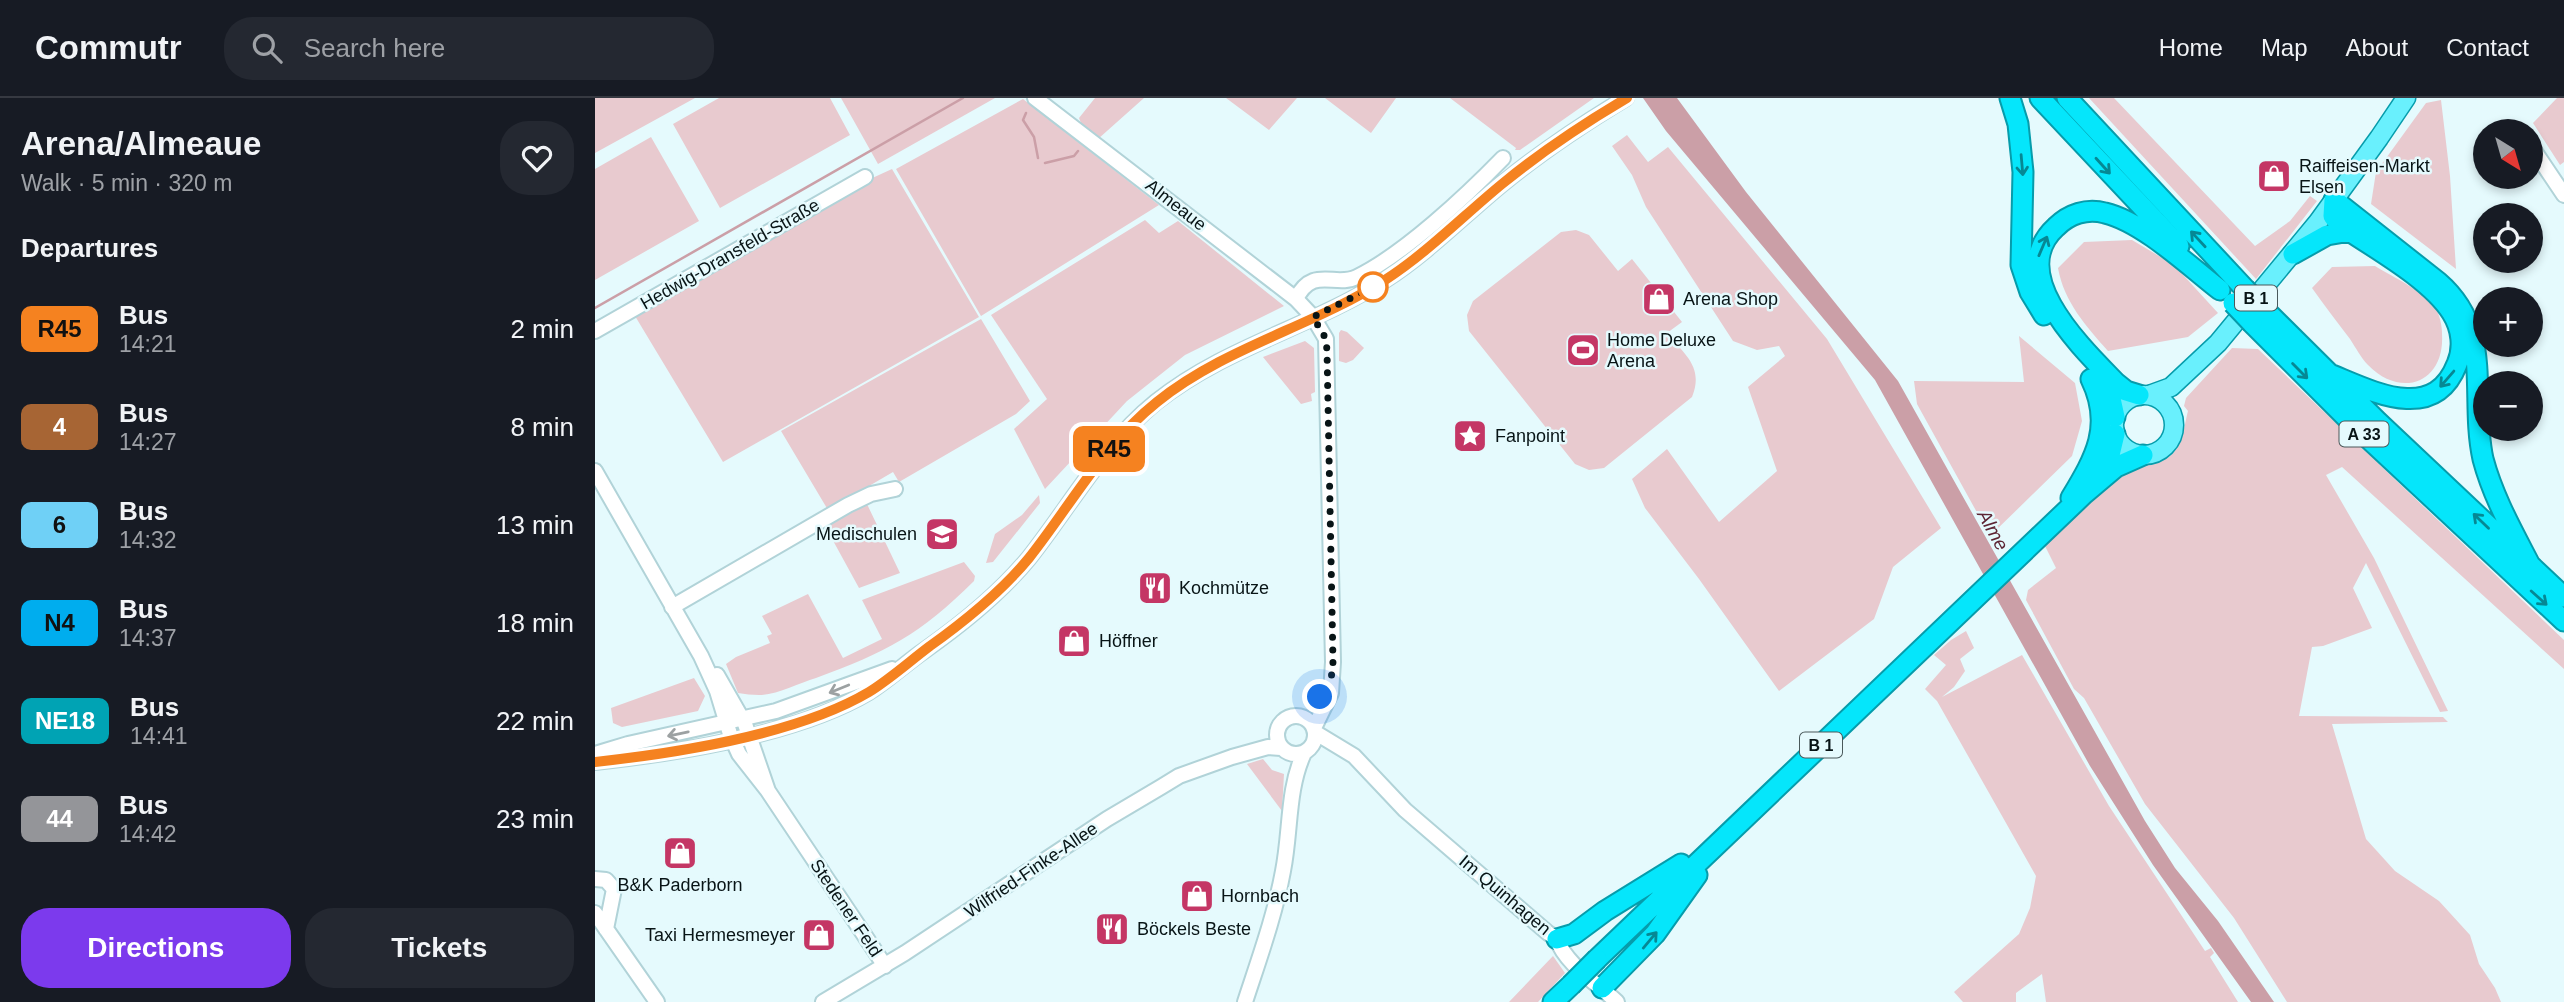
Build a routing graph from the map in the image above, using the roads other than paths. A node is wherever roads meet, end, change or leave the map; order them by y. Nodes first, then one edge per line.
1 (1035, 98) edge
2 (1626, 98) edge
3 (2010, 98) edge
4 (2041, 98) edge
5 (2067, 98) edge
6 (2406, 98) edge
7 (1503, 158) dead end
8 (2543, 164) edge
9 (865, 177) dead end
10 (2564, 195) edge
11 (2334, 200) junction
12 (2350, 231) junction
13 (2293, 254) junction
14 (2233, 294) junction
15 (1296, 299) junction
16 (2258, 316) junction
17 (1313, 317) junction
18 (595, 331) edge
19 (2218, 343) junction
20 (2083, 362) junction
21 (2327, 373) junction
22 (2144, 395) junction
23 (2173, 417) junction
24 (2115, 426) junction
25 (2143, 455) junction
26 (595, 471) edge
27 (895, 489) dead end
28 (2084, 494) junction
29 (2060, 517) junction
30 (2531, 567) junction
31 (2564, 597) edge
32 (672, 607) junction
33 (2564, 621) edge
34 (701, 656) junction
35 (903, 665) junction
36 (1331, 680) junction
37 (1302, 717) junction
38 (743, 719) junction
39 (727, 723) junction
40 (1278, 730) junction
41 (1315, 730) junction
42 (749, 735) junction
43 (732, 739) junction
44 (1284, 750) junction
45 (1307, 751) junction
46 (595, 754) edge
47 (595, 762) edge
48 (1179, 776) junction
49 (768, 791) junction
50 (1388, 793) junction
51 (1290, 804) junction
52 (1739, 822) junction
53 (595, 880) edge
54 (595, 913) edge
55 (605, 929) junction
56 (1557, 939) junction
57 (885, 966) junction
58 (1602, 988) junction
59 (656, 1002) edge
60 (823, 1002) edge
61 (1245, 1002) edge
62 (1553, 1002) edge
63 (1617, 1002) edge

1 - 15 street, Almeaue
2 - 17 street
3 -> 20 highway
4 -> 14 highway, A 33
14 -> 5 highway, A 33
6 - 11 main road
7 - 15 street
8 - 10 street
9 - 18 street, Hedwig-Dransfeld-Straße
11 - 12 highway
11 - 13 main road, B 1
11 - 30 highway
12 - 13 highway
12 -> 21 highway
13 - 19 main road, B 1
14 - 16 highway, A 33, bridge
22 -> 14 highway
15 - 17 street, Almeaue
16 - 21 highway, A 33
16 -> 33 highway, A 33
17 - 35 street
17 - 36 street
19 - 22 main road, B 1
19 - 23 main road, B 1
20 - 24 highway
20 - 29 highway
30 -> 21 highway, A 33
22 - 23 main road
22 - 24 main road, B 1
23 - 25 main road, B 1
24 - 25 main road
24 - 28 highway, B 1
25 - 28 highway, B 1
26 - 32 street
27 - 32 street
28 - 29 highway, B 1
29 - 52 highway, B 1
30 - 31 highway, A 33
32 - 34 street
34 - 38 street, Stedener Feld
34 - 39 street, Stedener Feld
35 -> 38 street
35 - 42 street
36 - 37 street
36 - 41 street
37 - 40 street
37 - 41 street
38 - 39 street
38 - 42 street, Stedener Feld
39 - 43 street, Stedener Feld
39 -> 46 street
40 - 44 street
40 - 48 street, Wilfried-Finke-Allee
41 - 45 street
41 - 50 street, Im Quinhagen
42 - 43 street
42 - 49 street, Stedener Feld
43 - 47 street
43 - 49 street, Stedener Feld
44 - 45 street
44 - 48 street, Wilfried-Finke-Allee
44 - 51 street
45 - 50 street, Im Quinhagen
45 - 51 street
48 - 57 street, Wilfried-Finke-Allee
49 - 57 street, Stedener Feld
50 - 56 street, Im Quinhagen
51 - 61 street
52 - 56 highway
58 -> 52 highway, B 1
52 - 62 highway, B 1, bridge
53 - 55 street
54 - 55 street
55 - 59 street
56 - 58 street, Im Quinhagen
57 - 60 street, Stedener Feld
58 - 63 street, Im Quinhagen

